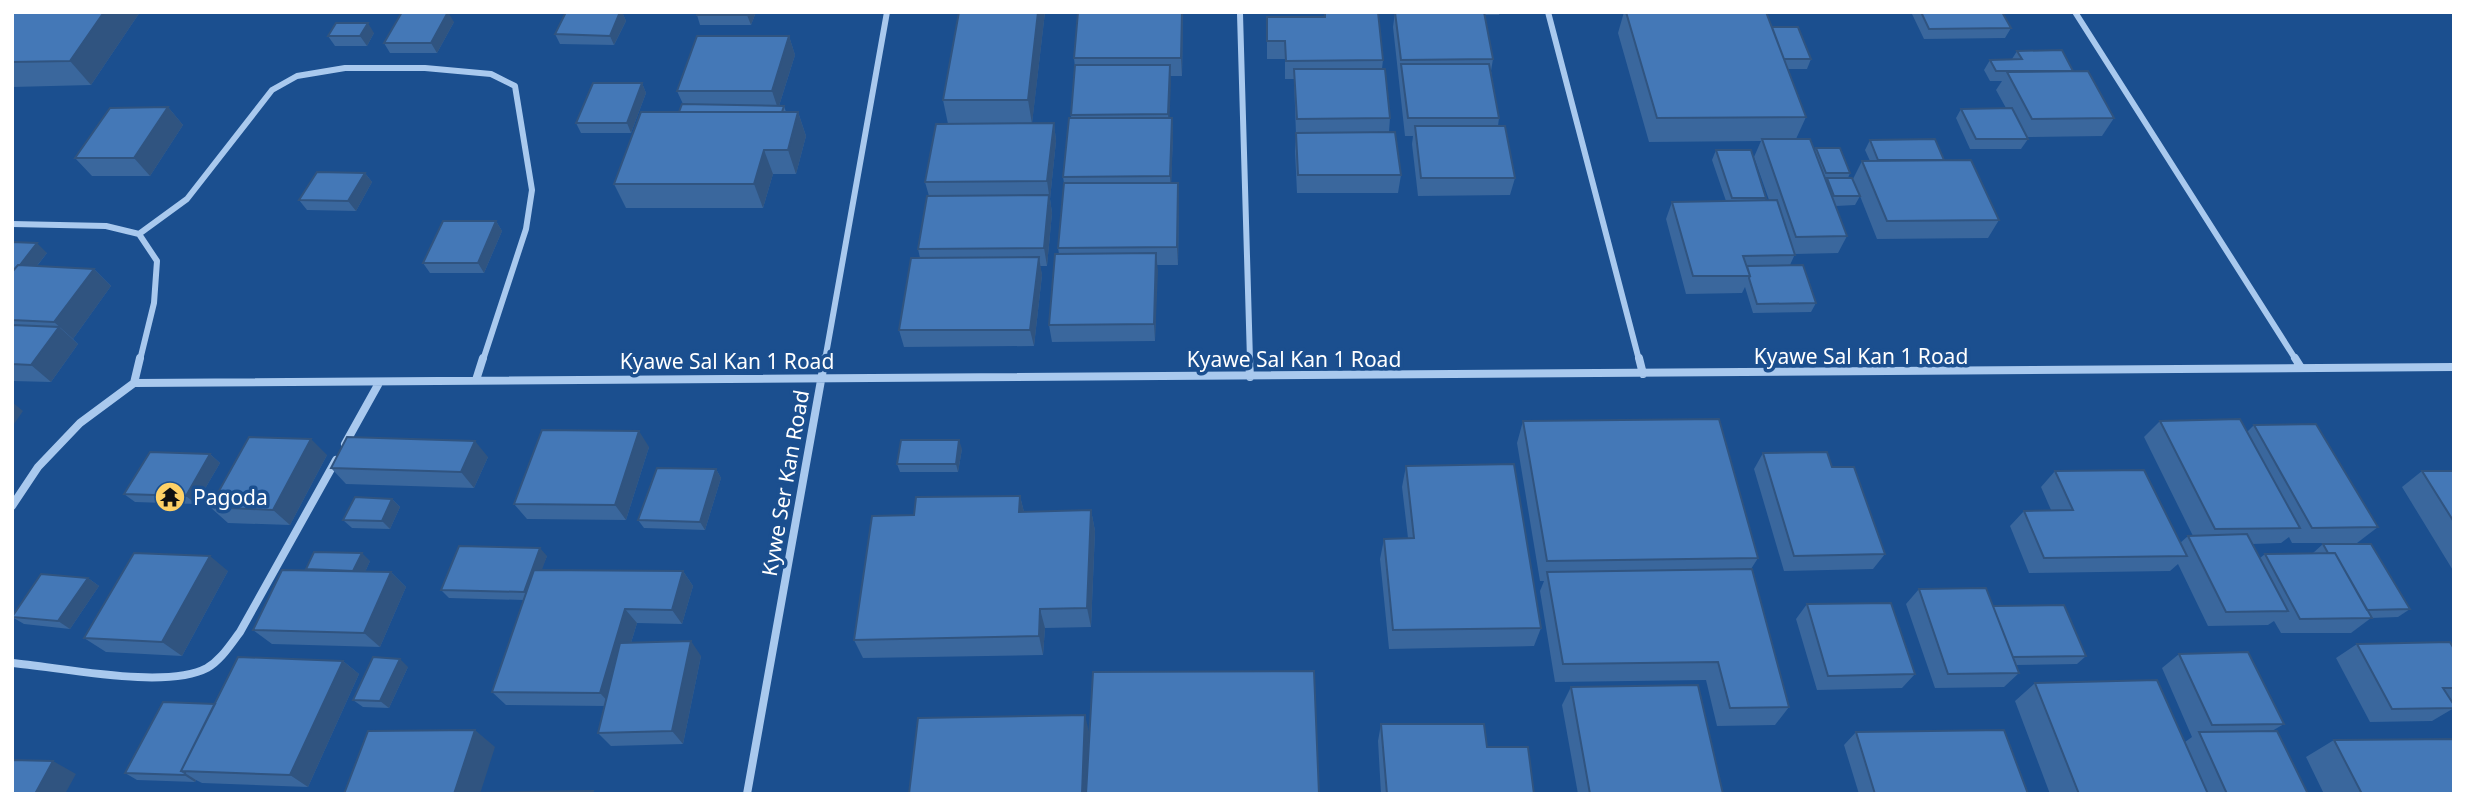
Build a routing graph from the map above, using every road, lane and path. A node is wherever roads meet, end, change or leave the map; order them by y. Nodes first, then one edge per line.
1 (887, 12) edge
2 (1548, 12) edge
3 (2075, 12) edge
4 (1240, 14) edge
5 (12, 224) edge
6 (139, 234) junction
7 (2300, 366) junction
8 (2454, 367) edge
9 (1643, 374) junction
10 (1250, 377) junction
11 (822, 378) junction
12 (476, 380) junction
13 (134, 383) junction
14 (379, 383) junction
15 (12, 506) edge
16 (12, 663) edge
17 (747, 794) edge

1 - 11 street, Kywe Ser Kan Road
2 - 9 street
3 - 7 street
4 - 10 street
5 - 6 street
6 - 12 street
6 - 13 street
7 - 8 street, Kyawe Sal Kan 1 Road
7 - 9 street, Kyawe Sal Kan 1 Road
9 - 10 street, Kyawe Sal Kan 1 Road
10 - 11 street, Kyawe Sal Kan 1 Road
11 - 12 street, Kyawe Sal Kan 1 Road
11 - 17 street, Kywe Ser Kan Road
12 - 14 street, Kyawe Sal Kan 1 Road
13 - 14 street, Kyawe Sal Kan 1 Road
13 - 15 street
14 - 16 street

